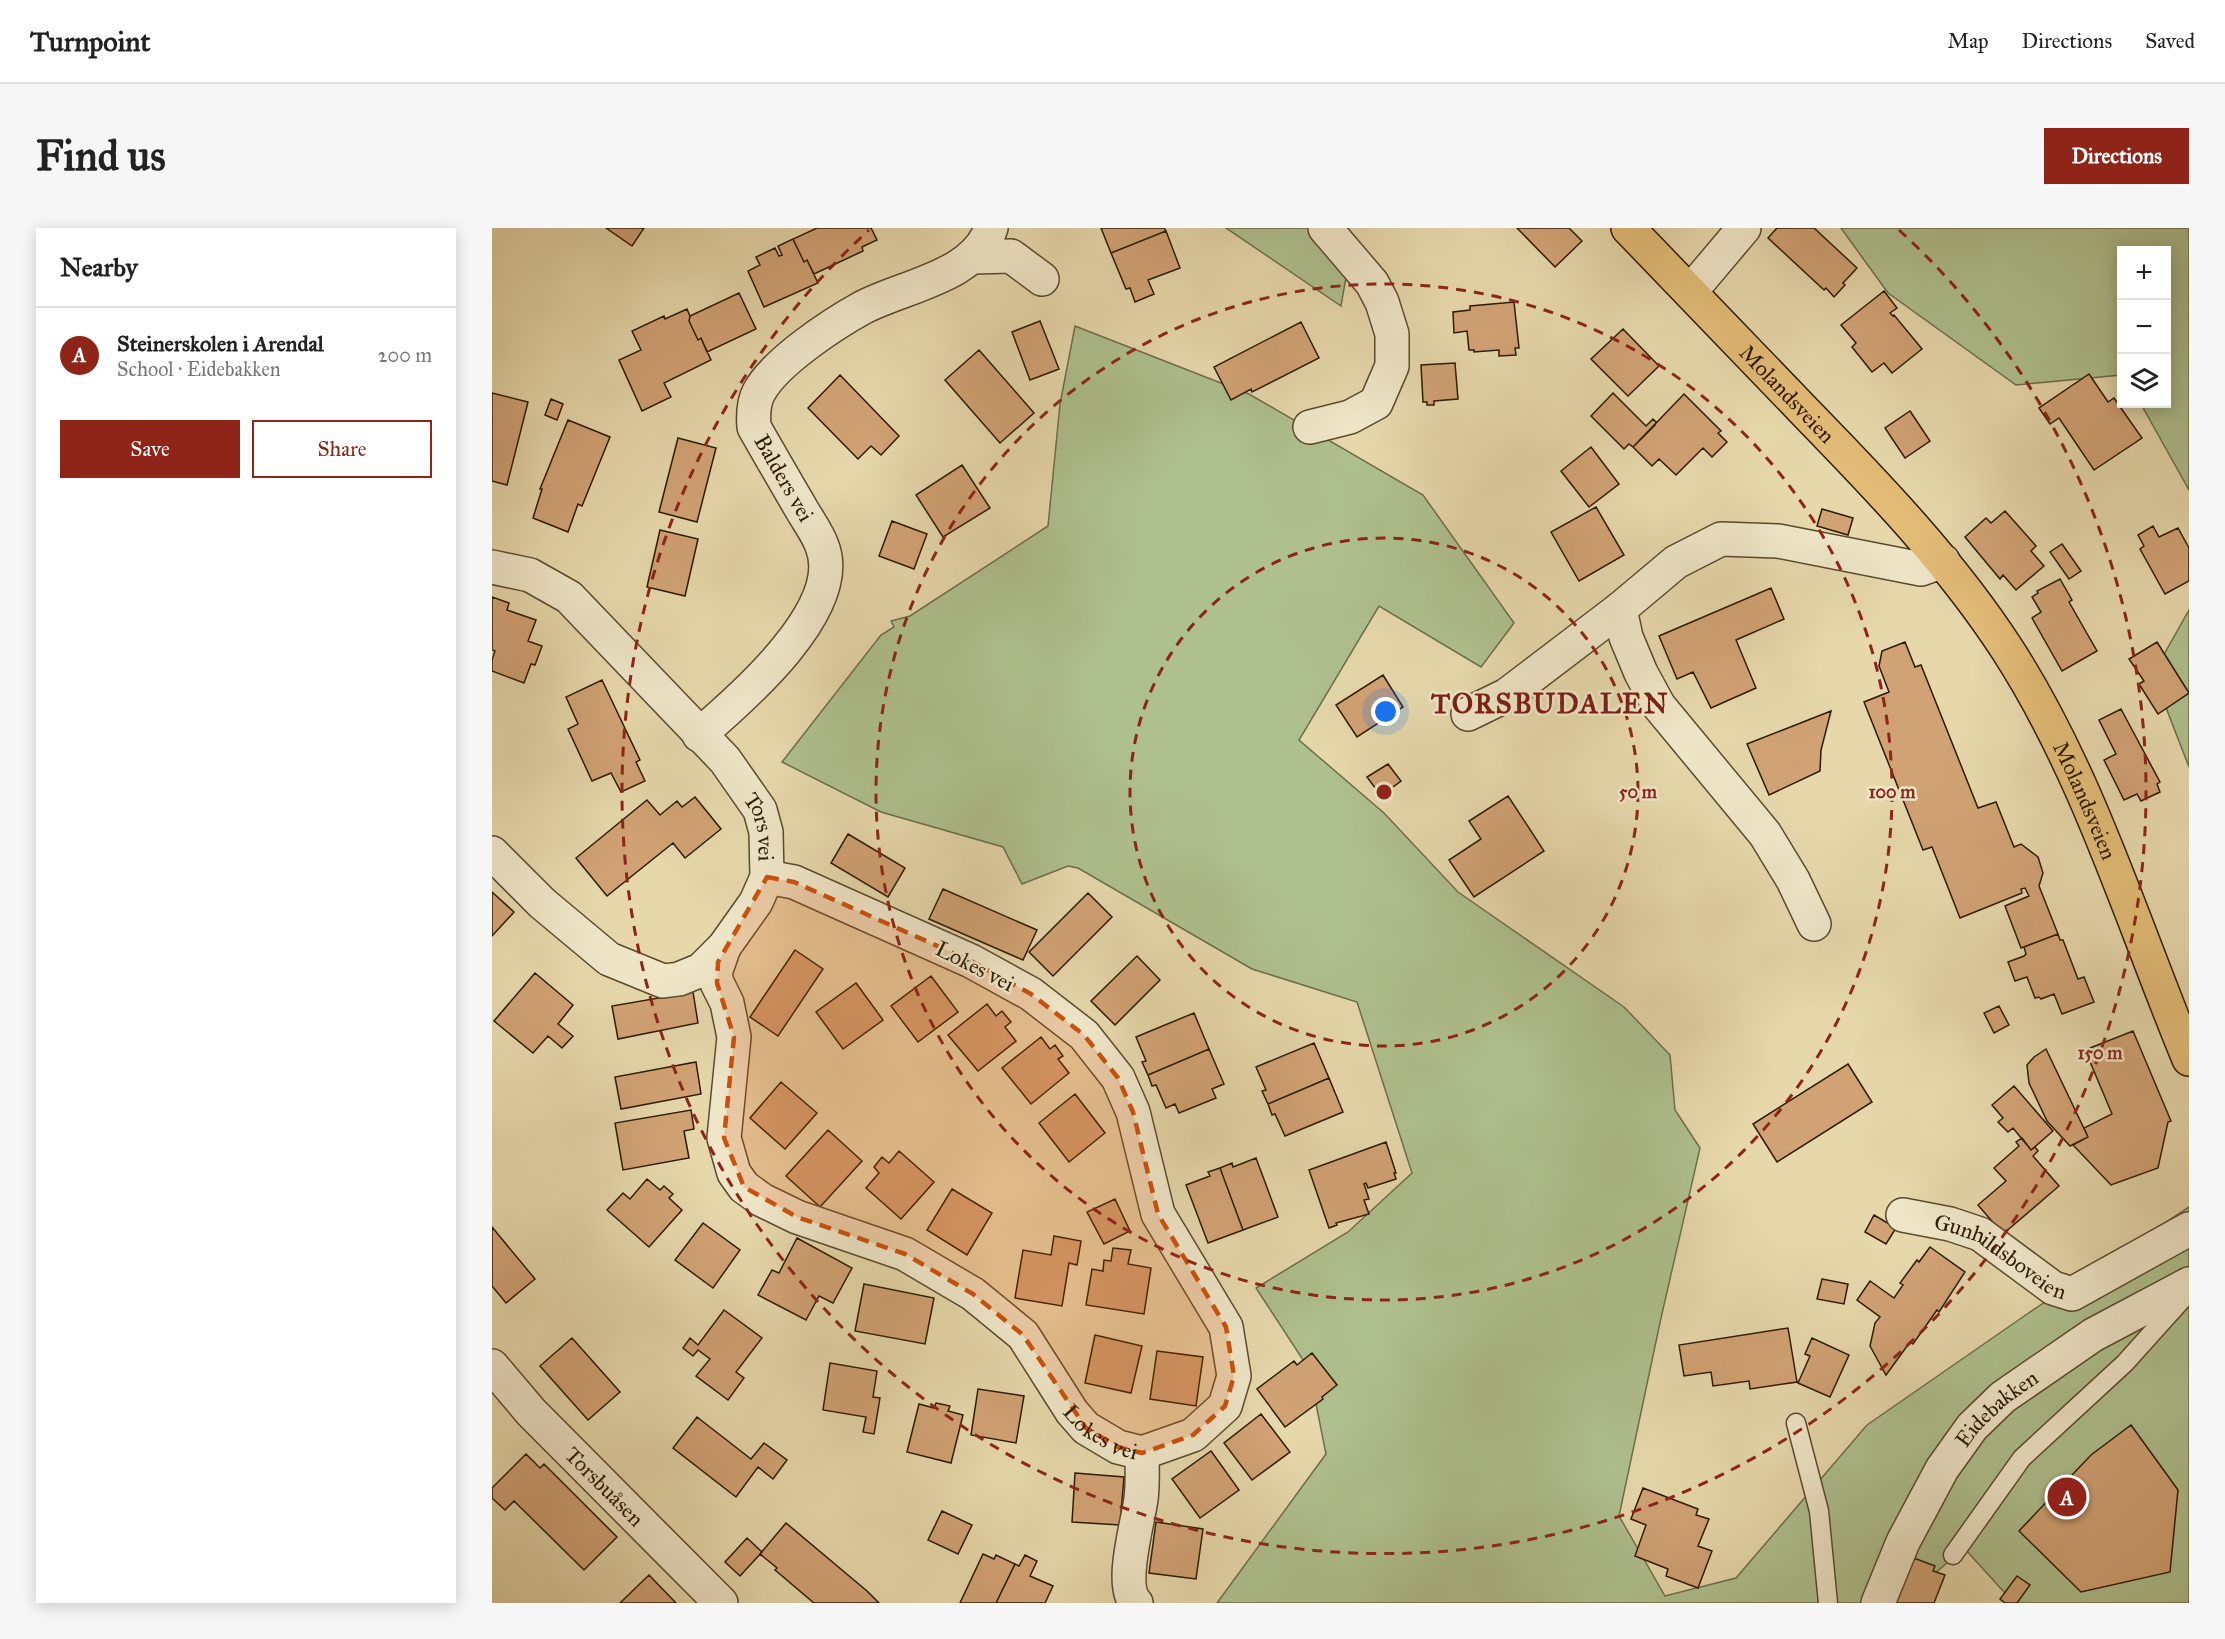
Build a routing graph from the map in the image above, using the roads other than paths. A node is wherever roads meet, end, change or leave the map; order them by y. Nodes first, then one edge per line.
1 (991, 228) edge
2 (1325, 228) edge
3 (1628, 228) edge
4 (1744, 228) edge
5 (973, 257) junction
6 (1042, 279) dead end
7 (1690, 292) junction
8 (1310, 427) dead end
9 (1943, 561) junction
10 (492, 567) edge
11 (1620, 609) junction
12 (1468, 714) dead end
13 (699, 735) junction
14 (492, 853) edge
15 (767, 878) junction
16 (1814, 924) dead end
17 (724, 947) junction
18 (2189, 1059) edge
19 (1904, 1215) dead end
20 (2189, 1229) edge
21 (2189, 1284) edge
22 (2189, 1292) edge
23 (492, 1366) edge
24 (1796, 1423) dead end
25 (1142, 1453) junction
26 (1953, 1556) dead end
27 (721, 1603) edge
28 (1136, 1603) edge
29 (1828, 1603) edge
30 (1878, 1603) edge

1 - 5 street, Balders vei
2 - 8 street
3 - 7 main road, Molandsveien
4 - 7 street
5 - 6 street, Balders vei
5 - 13 street, Balders vei
7 - 9 main road, Molandsveien
9 - 11 street
9 - 18 main road, Molandsveien
10 - 13 street, Tors vei
11 - 12 street
11 - 16 street
13 - 15 street, Tors vei
14 - 17 street, Tors vei
15 - 17 street, Tors vei
15 - 25 street, Lokes vei
17 - 25 street, Lokes vei
19 - 20 street, Gunhildsboveien
21 - 30 street, Eidebakken
22 - 26 lane
23 - 27 street, Torsbuåsen
24 - 29 lane
25 - 28 street

